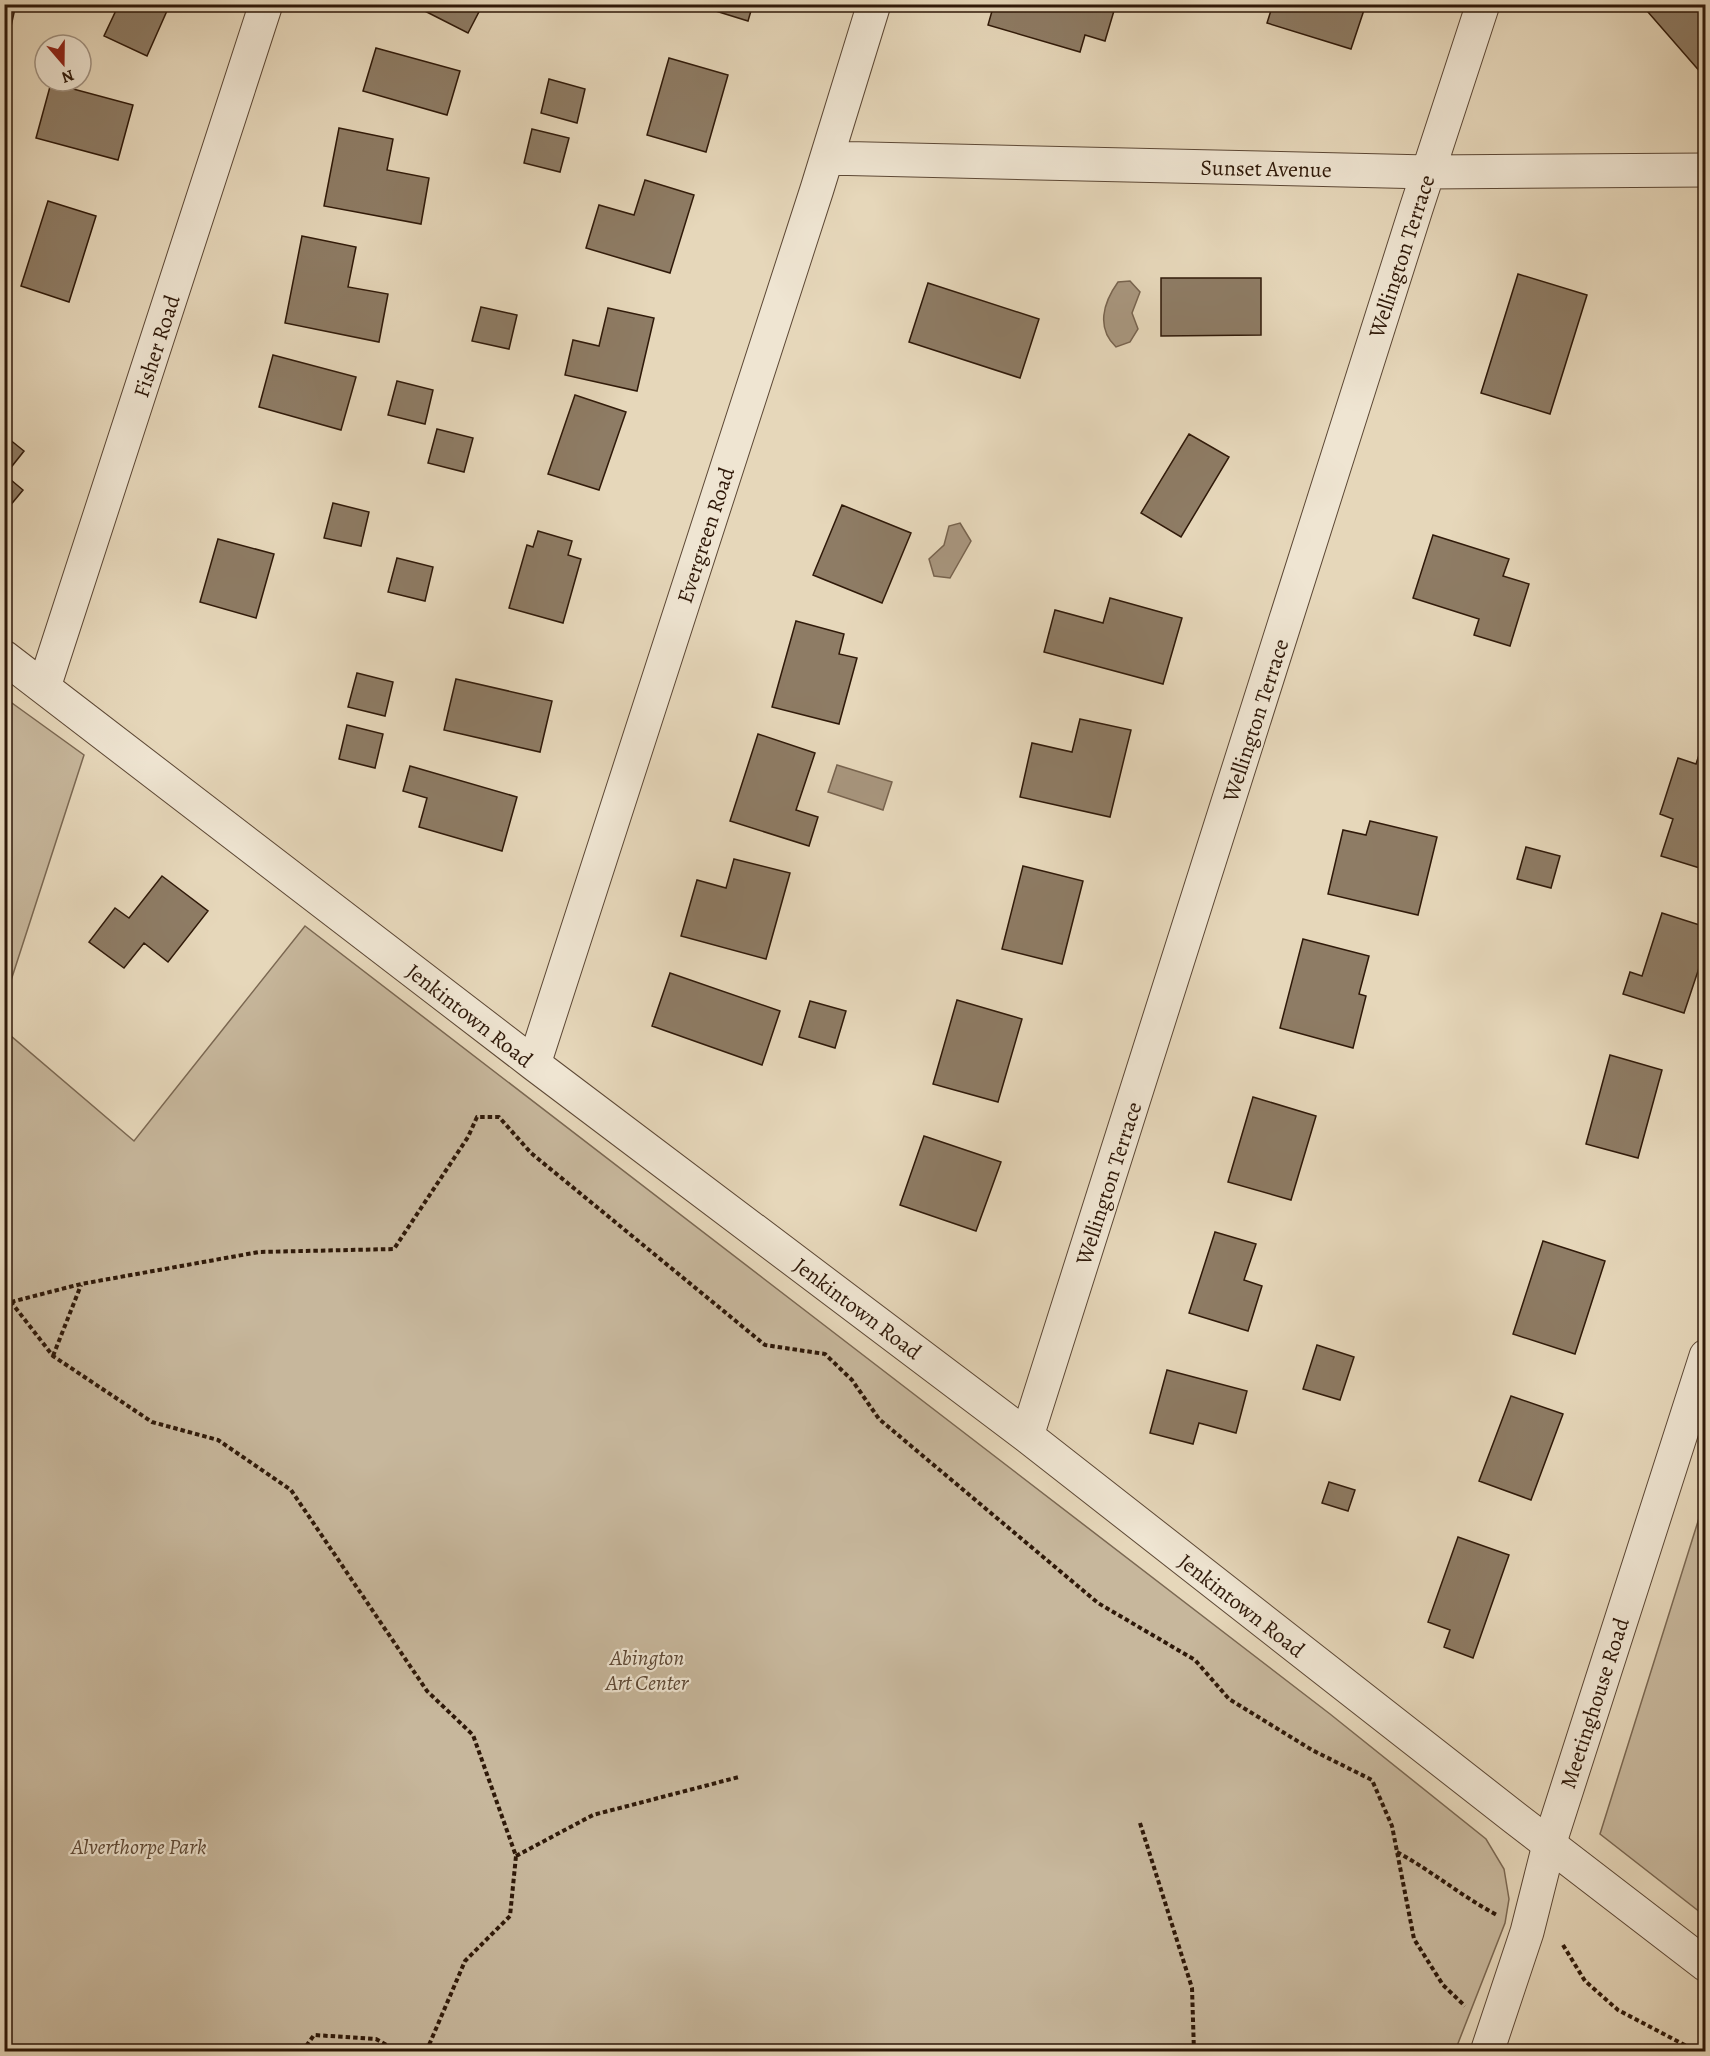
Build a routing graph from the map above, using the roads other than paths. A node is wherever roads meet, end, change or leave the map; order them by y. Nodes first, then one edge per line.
1 (266, 4) edge
2 (874, 4) edge
3 (1484, 4) edge
4 (827, 158) junction
5 (1706, 170) edge
6 (1428, 172) junction
7 (4, 657) edge
8 (44, 687) junction
9 (534, 1064) junction
10 (1706, 1356) edge
11 (1027, 1436) junction
12 (1549, 1845) junction
13 (1706, 1965) edge
14 (1487, 2052) edge

1 - 8 street, Fisher Road
2 - 4 street, Evergreen Road
3 - 6 street, Wellington Terrace
4 - 6 street, Sunset Avenue
4 - 9 street, Evergreen Road
5 - 6 street, Sunset Avenue
6 - 11 street, Wellington Terrace
7 - 8 street, Jenkintown Road
8 - 9 street, Jenkintown Road
9 - 11 street, Jenkintown Road
10 - 12 street, Meetinghouse Road
11 - 12 street, Jenkintown Road
12 - 13 street, Jenkintown Road
12 - 14 street, Meetinghouse Road

